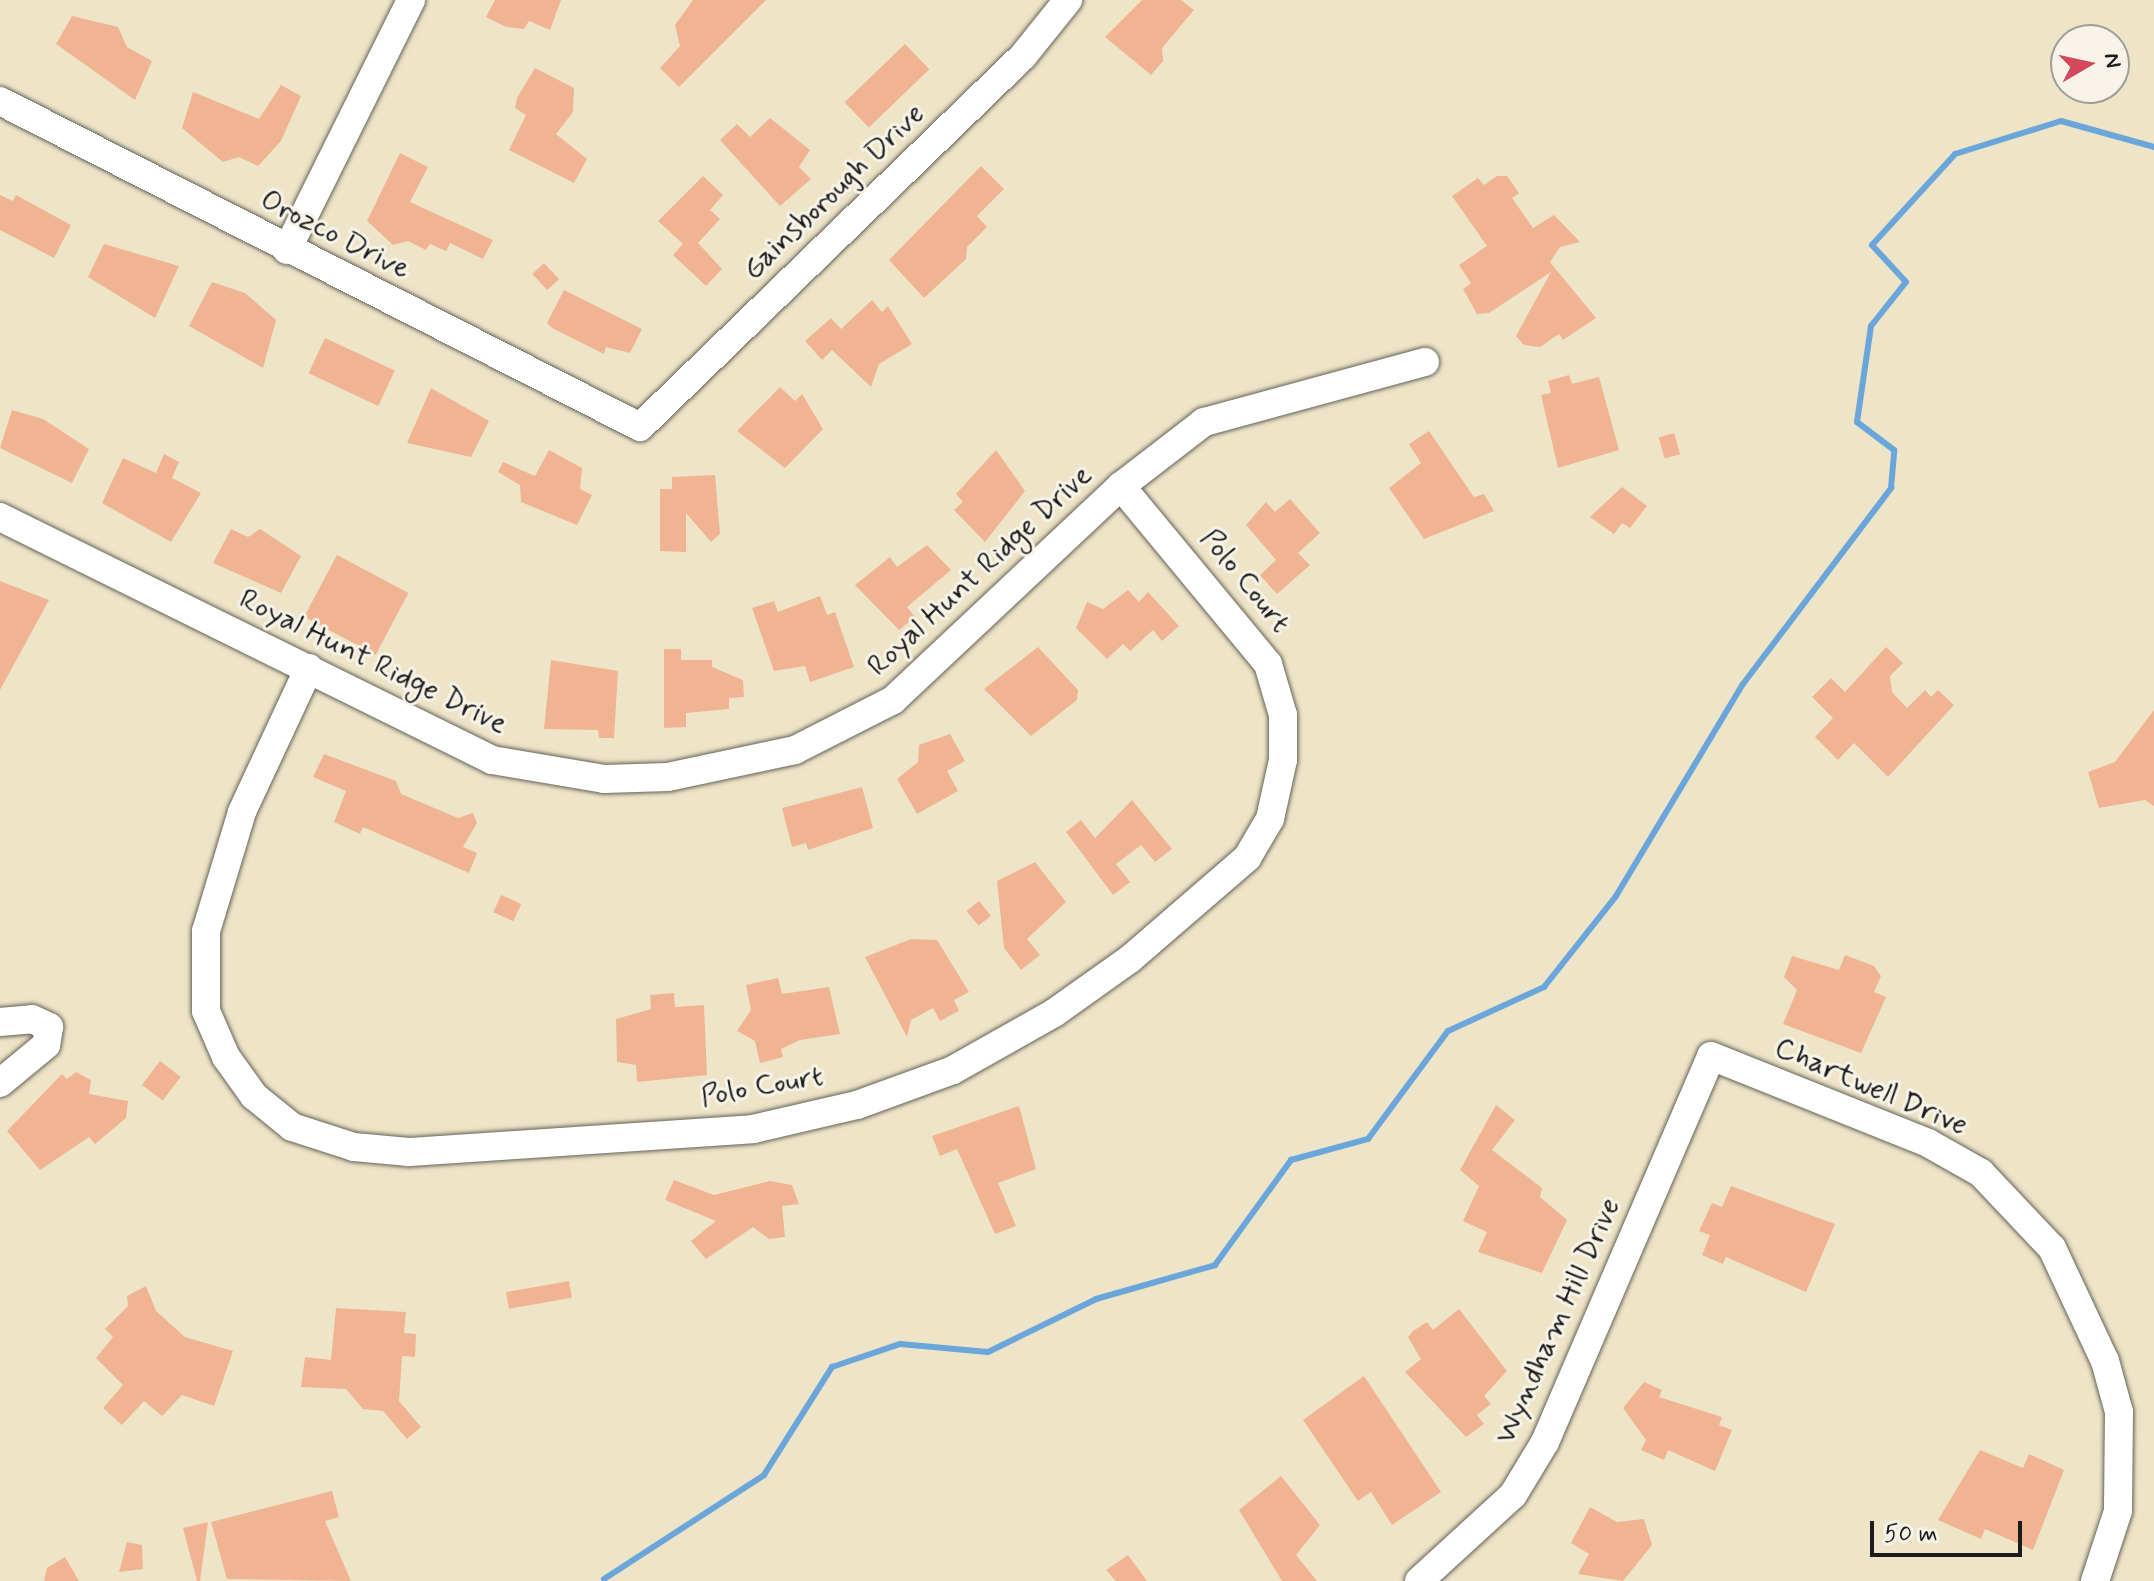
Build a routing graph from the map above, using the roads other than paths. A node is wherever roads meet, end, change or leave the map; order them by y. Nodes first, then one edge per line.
1 (411, 0) edge
2 (1068, 0) edge
3 (0, 101) edge
4 (287, 250) junction
5 (1425, 362) dead end
6 (640, 427) joint
7 (1121, 486) junction
8 (0, 517) edge
9 (309, 668) junction
10 (0, 1022) edge
11 (1711, 1056) joint
12 (0, 1083) edge
13 (1419, 1581) edge
14 (2095, 1581) edge

1 - 4 street
2 - 6 street, Gainsborough Drive
3 - 4 street, Orozco Drive
4 - 6 street, Orozco Drive
5 - 7 street, Royal Hunt Ridge Drive
7 - 9 street, Royal Hunt Ridge Drive
7 - 9 street, Polo Court
8 - 9 street, Royal Hunt Ridge Drive
10 - 12 street
11 - 13 street, Wyndham Hill Drive
11 - 14 street, Chartwell Drive

